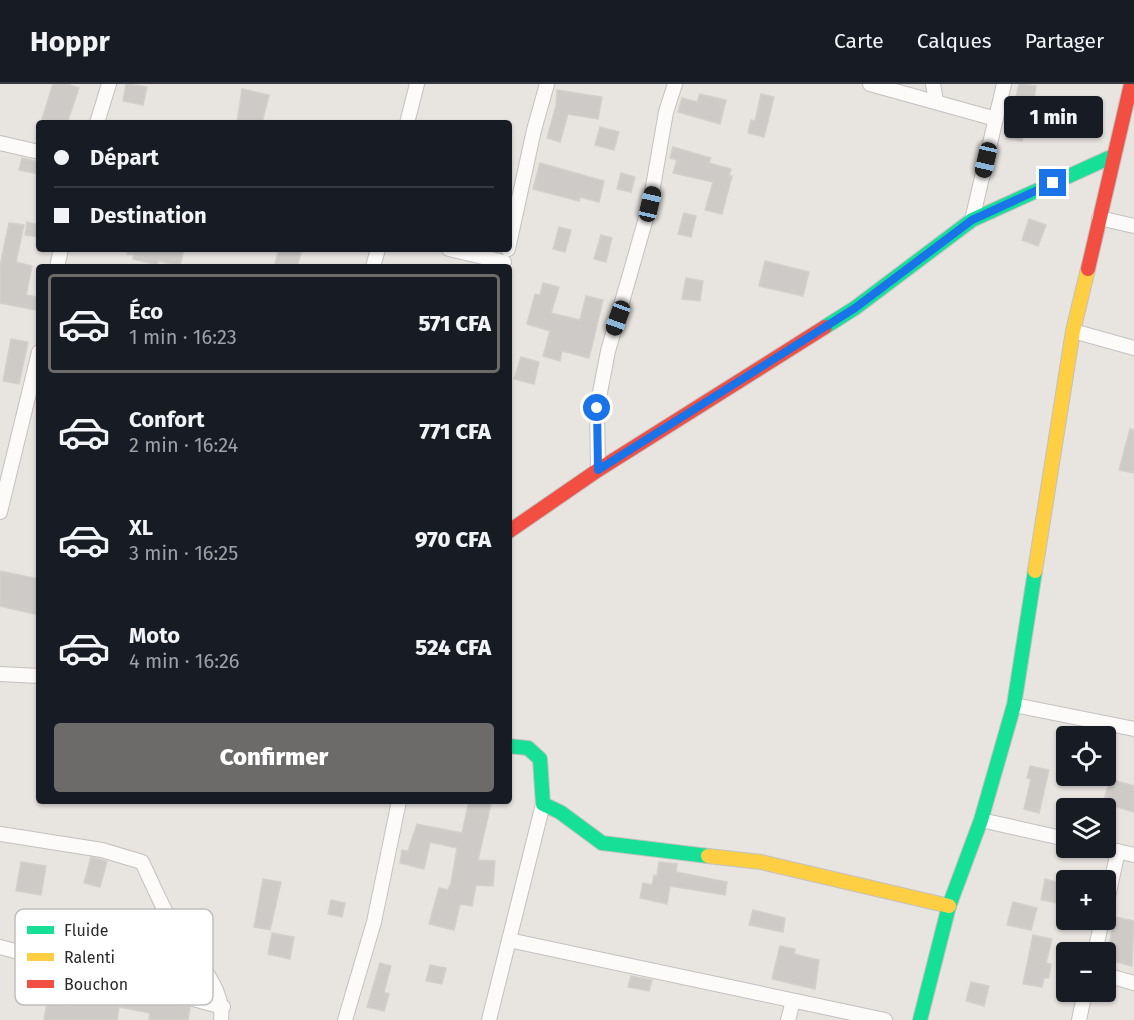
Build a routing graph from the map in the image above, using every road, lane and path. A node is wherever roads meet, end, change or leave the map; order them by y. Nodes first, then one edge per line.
1 (109, 84) edge
2 (417, 84) edge
3 (547, 84) edge
4 (675, 84) edge
5 (870, 84) edge
6 (933, 84) edge
7 (1004, 84) edge
8 (1131, 84) edge
9 (936, 101) junction
10 (996, 119) junction
11 (98, 120) edge
12 (408, 120) edge
13 (0, 143) edge
14 (36, 151) edge
15 (1113, 156) junction
16 (1099, 218) junction
17 (972, 220) junction
18 (1134, 226) edge
19 (512, 230) edge
20 (470, 252) edge
21 (506, 257) edge
22 (1072, 331) junction
23 (1134, 348) edge
24 (36, 364) edge
25 (598, 470) junction
26 (0, 512) edge
27 (512, 529) edge
28 (0, 674) edge
29 (36, 676) edge
30 (1014, 705) junction
31 (1134, 729) edge
32 (512, 746) edge
33 (398, 804) edge
34 (543, 804) junction
35 (981, 820) junction
36 (0, 834) edge
37 (1056, 837) edge
38 (1118, 851) joint
39 (1134, 855) edge
40 (1114, 870) edge
41 (949, 906) junction
42 (165, 909) edge
43 (509, 940) junction
44 (0, 946) edge
45 (15, 951) edge
46 (1116, 978) edge
47 (1134, 983) edge
48 (213, 987) edge
49 (793, 1001) junction
50 (1083, 1002) edge
51 (195, 1005) edge
52 (222, 1013) edge
53 (345, 1020) edge
54 (489, 1020) edge
55 (788, 1020) edge
56 (885, 1020) edge
57 (920, 1020) edge
58 (1079, 1020) edge

1 - 11 street
2 - 12 street
3 - 19 street
4 - 25 street
5 - 9 street
6 - 9 street
7 - 10 street
8 - 15 street
9 - 10 street
10 - 17 street
13 - 14 street
15 - 16 street
15 - 17 street
16 - 18 street
16 - 22 street
17 - 25 street
20 - 21 street
22 - 23 street
22 - 30 street
24 - 26 street
25 - 27 street
28 - 29 street
30 - 31 street
30 - 35 street
32 - 34 street
33 - 53 street
34 - 41 street
34 - 43 street
35 - 37 street
35 - 41 street
36 - 42 street
38 - 39 street
38 - 40 street
41 - 57 street
43 - 49 street
43 - 54 street
44 - 45 street
46 - 47 street
48 - 52 street
49 - 55 street
49 - 56 street
50 - 58 street
51 - 52 street

